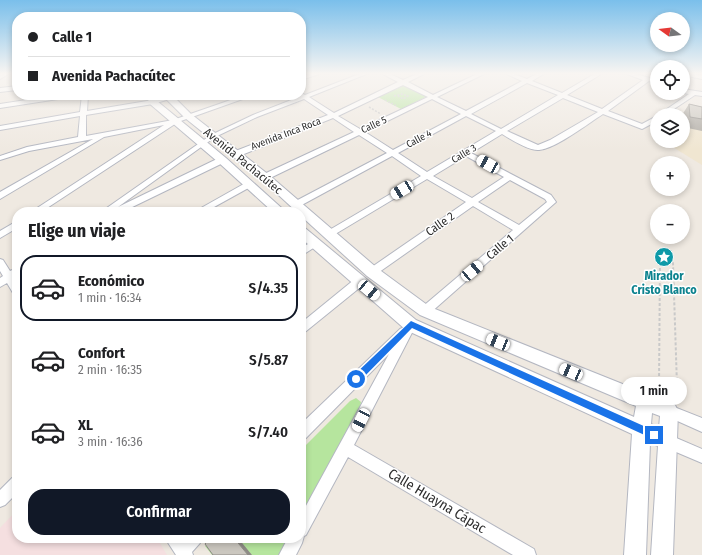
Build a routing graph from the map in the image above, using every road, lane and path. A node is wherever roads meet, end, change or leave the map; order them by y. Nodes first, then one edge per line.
1 (308, 99) edge
2 (367, 99) edge
3 (429, 99) edge
4 (437, 99) edge
5 (493, 99) edge
6 (556, 99) edge
7 (571, 99) edge
8 (620, 99) edge
9 (685, 99) edge
10 (39, 100) edge
11 (84, 100) edge
12 (149, 100) edge
13 (166, 100) edge
14 (237, 100) edge
15 (293, 100) edge
16 (384, 100) dead end
17 (0, 106) edge
18 (369, 107) dead end
19 (402, 108) dead end
20 (672, 108) edge
21 (602, 112) junction
22 (467, 113) junction
23 (83, 114) junction
24 (334, 115) junction
25 (386, 116) dead end
26 (182, 119) junction
27 (650, 122) edge
28 (0, 128) edge
29 (502, 131) junction
30 (110, 132) junction
31 (360, 132) junction
32 (82, 138) junction
33 (207, 140) junction
34 (393, 153) junction
35 (466, 153) junction
36 (236, 154) junction
37 (0, 158) edge
38 (222, 160) junction
39 (427, 176) junction
40 (510, 176) junction
41 (265, 177) junction
42 (249, 184) junction
43 (0, 196) edge
44 (471, 202) junction
45 (295, 205) junction
46 (44, 207) edge
47 (112, 207) edge
48 (126, 207) edge
49 (207, 207) edge
50 (274, 207) edge
51 (297, 207) edge
52 (306, 214) edge
53 (12, 227) edge
54 (520, 230) junction
55 (329, 234) junction
56 (0, 235) edge
57 (306, 235) edge
58 (315, 243) junction
59 (306, 249) edge
60 (0, 263) edge
61 (372, 272) junction
62 (12, 274) edge
63 (12, 276) edge
64 (359, 282) junction
65 (0, 283) edge
66 (425, 311) junction
67 (411, 324) junction
68 (306, 325) edge
69 (663, 409) junction
70 (702, 425) edge
71 (306, 428) edge
72 (641, 430) junction
73 (667, 441) junction
74 (346, 448) junction
75 (702, 456) edge
76 (12, 488) edge
77 (0, 500) edge
78 (306, 521) edge
79 (176, 543) edge
80 (192, 543) edge
81 (294, 543) edge
82 (183, 553) edge
83 (287, 555) edge
84 (528, 555) edge
85 (635, 555) edge
86 (662, 555) edge

1 - 24 street
2 - 24 street, Avenida Inca Roca
3 - 31 street, Calle 5
4 - 22 street
5 - 22 street, Calle 4
6 - 29 street, Calle 3
7 - 21 street
8 - 21 street
9 - 20 street
10 - 17 street
11 - 23 street
12 - 23 street
13 - 26 street, Avenida Pachacútec
14 - 26 street
15 - 33 street
16 - 19 path
18 - 25 path
21 - 27 street
21 - 29 street
22 - 29 street
22 - 34 street, Calle 4
23 - 28 street
23 - 32 street
24 - 31 street
24 - 36 street, Avenida Inca Roca
26 - 30 street
26 - 33 street, Avenida Pachacútec
26 - 46 street
29 - 35 street, Calle 3
30 - 32 street
30 - 43 street
31 - 34 street
31 - 41 street, Calle 5
32 - 37 street
33 - 36 street, Avenida Pachacútec
33 - 38 street, Avenida Pachacútec
33 - 47 street
34 - 39 street
34 - 45 street, Calle 4
35 - 39 street, Calle 3
35 - 40 street
36 - 41 street, Avenida Pachacútec
38 - 42 street, Avenida Pachacútec
38 - 48 street
39 - 44 street
39 - 55 street, Calle 3
40 - 44 street, Calle 2
40 - 54 street, Calle 1
41 - 45 street, Avenida Pachacútec
42 - 49 street
42 - 50 street, Avenida Pachacútec
44 - 54 street
44 - 61 street, Calle 2
45 - 51 street, Avenida Pachacútec
52 - 55 street, Avenida Pachacútec
53 - 56 street
54 - 66 street, Calle 1
55 - 61 street, Avenida Pachacútec
57 - 58 street
58 - 59 street
58 - 64 street
60 - 62 street
61 - 66 street, Avenida Pachacútec
63 - 65 street
64 - 67 street
64 - 68 street
66 - 69 street, Avenida Pachacútec
67 - 71 street
67 - 72 street
67 - 74 street
69 - 69 path
69 - 70 street, Avenida Pachacútec
69 - 72 street
69 - 73 street
72 - 73 street
72 - 85 street
73 - 75 street
73 - 86 street
74 - 78 street
74 - 84 street, Calle Huayna Cápac
76 - 77 street
79 - 82 street
80 - 82 street
81 - 83 street

